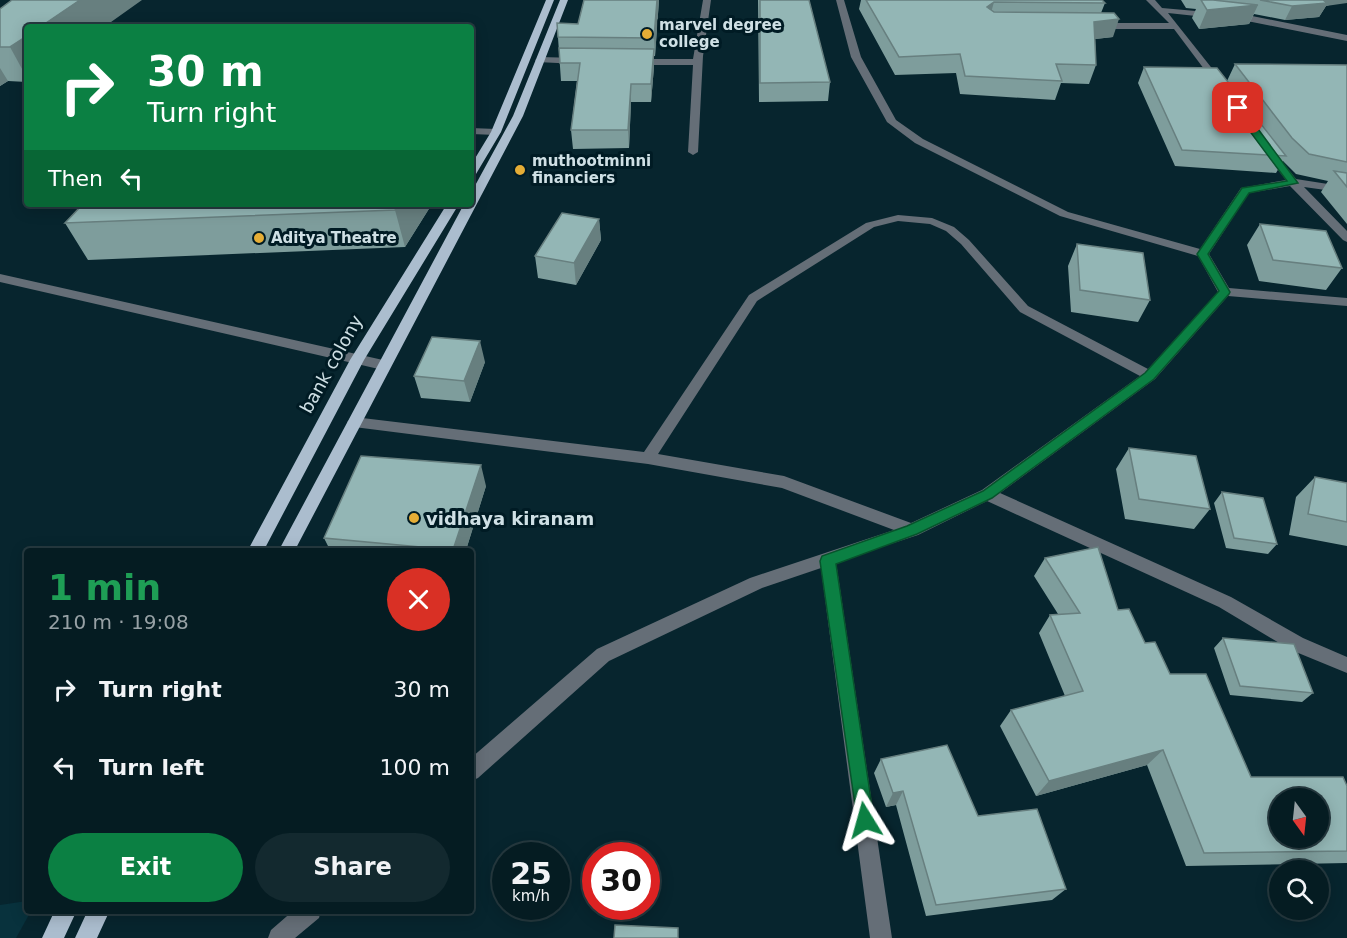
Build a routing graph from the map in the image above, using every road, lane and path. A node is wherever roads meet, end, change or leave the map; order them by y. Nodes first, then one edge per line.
1 (550, 0) edge
2 (564, 0) edge
3 (707, 0) edge
4 (840, 0) edge
5 (1150, 0) edge
6 (1160, 10) junction
7 (1083, 26) edge
8 (1176, 26) junction
9 (1347, 38) edge
10 (540, 60) junction
11 (585, 61) edge
12 (619, 61) edge
13 (698, 62) junction
14 (1225, 90) edge
15 (474, 131) edge
16 (496, 132) junction
17 (1263, 144) edge
18 (693, 153) dead end
19 (474, 169) edge
20 (1293, 183) junction
21 (1347, 190) edge
22 (474, 197) edge
23 (451, 207) edge
24 (469, 207) edge
25 (1347, 238) edge
26 (1203, 254) junction
27 (0, 278) edge
28 (1225, 292) junction
29 (1347, 302) edge
30 (357, 360) junction
31 (383, 365) junction
32 (1150, 376) junction
33 (354, 422) junction
34 (648, 459) junction
35 (987, 494) junction
36 (912, 530) junction
37 (257, 548) edge
38 (288, 548) edge
39 (828, 561) junction
40 (1347, 665) edge
41 (474, 768) edge
42 (65, 914) edge
43 (98, 914) edge
44 (306, 914) edge
45 (52, 938) edge
46 (86, 938) edge
47 (279, 938) edge
48 (881, 938) edge

1 - 16 main road
2 - 10 main road
3 - 13 street
4 - 26 street
5 - 6 street
6 - 8 street
6 - 9 street
7 - 8 street
8 - 14 street
10 - 11 street
10 - 22 main road
12 - 13 street
13 - 18 street
15 - 16 street
16 - 19 main road
17 - 20 street
20 - 21 street
20 - 25 street
20 - 26 street
23 - 30 main road, bank colony
24 - 31 main road
26 - 28 street
27 - 30 street
28 - 29 street
28 - 32 street
30 - 31 street
30 - 37 main road, bank colony
31 - 33 main road
32 - 34 street
32 - 35 street
33 - 34 street
33 - 38 main road
34 - 36 street
35 - 36 street
35 - 40 street
36 - 39 street
39 - 41 street
39 - 48 street
42 - 45 main road
43 - 46 main road
44 - 47 street

